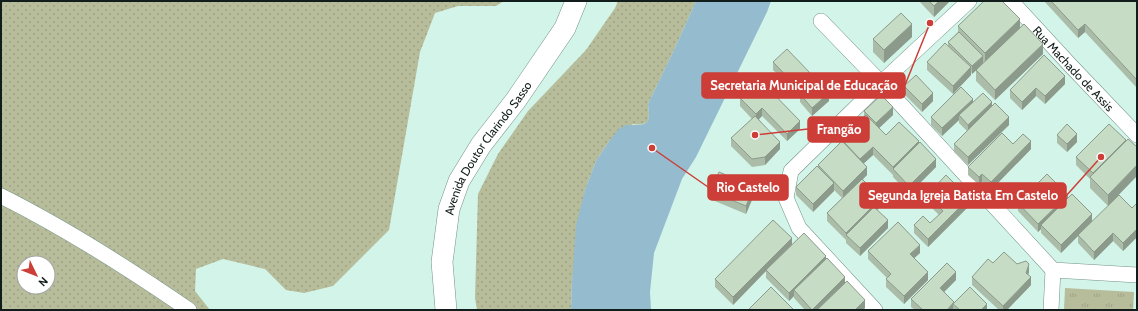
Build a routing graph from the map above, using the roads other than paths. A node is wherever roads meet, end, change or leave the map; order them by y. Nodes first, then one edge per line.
1 (576, 1) edge
2 (969, 1) edge
3 (1011, 1) edge
4 (821, 21) dead end
5 (881, 83) junction
6 (1137, 135) edge
7 (1, 196) edge
8 (1053, 270) junction
9 (1137, 275) edge
10 (189, 310) edge
11 (446, 310) edge
12 (875, 310) edge
13 (1051, 310) edge

1 - 11 main road, Avenida Doutor Clarindo Sasso
2 - 5 street
3 - 6 street, Rua Machado de Assis
4 - 5 street
5 - 8 street
5 - 12 street
7 - 10 street
8 - 9 street
8 - 13 street

